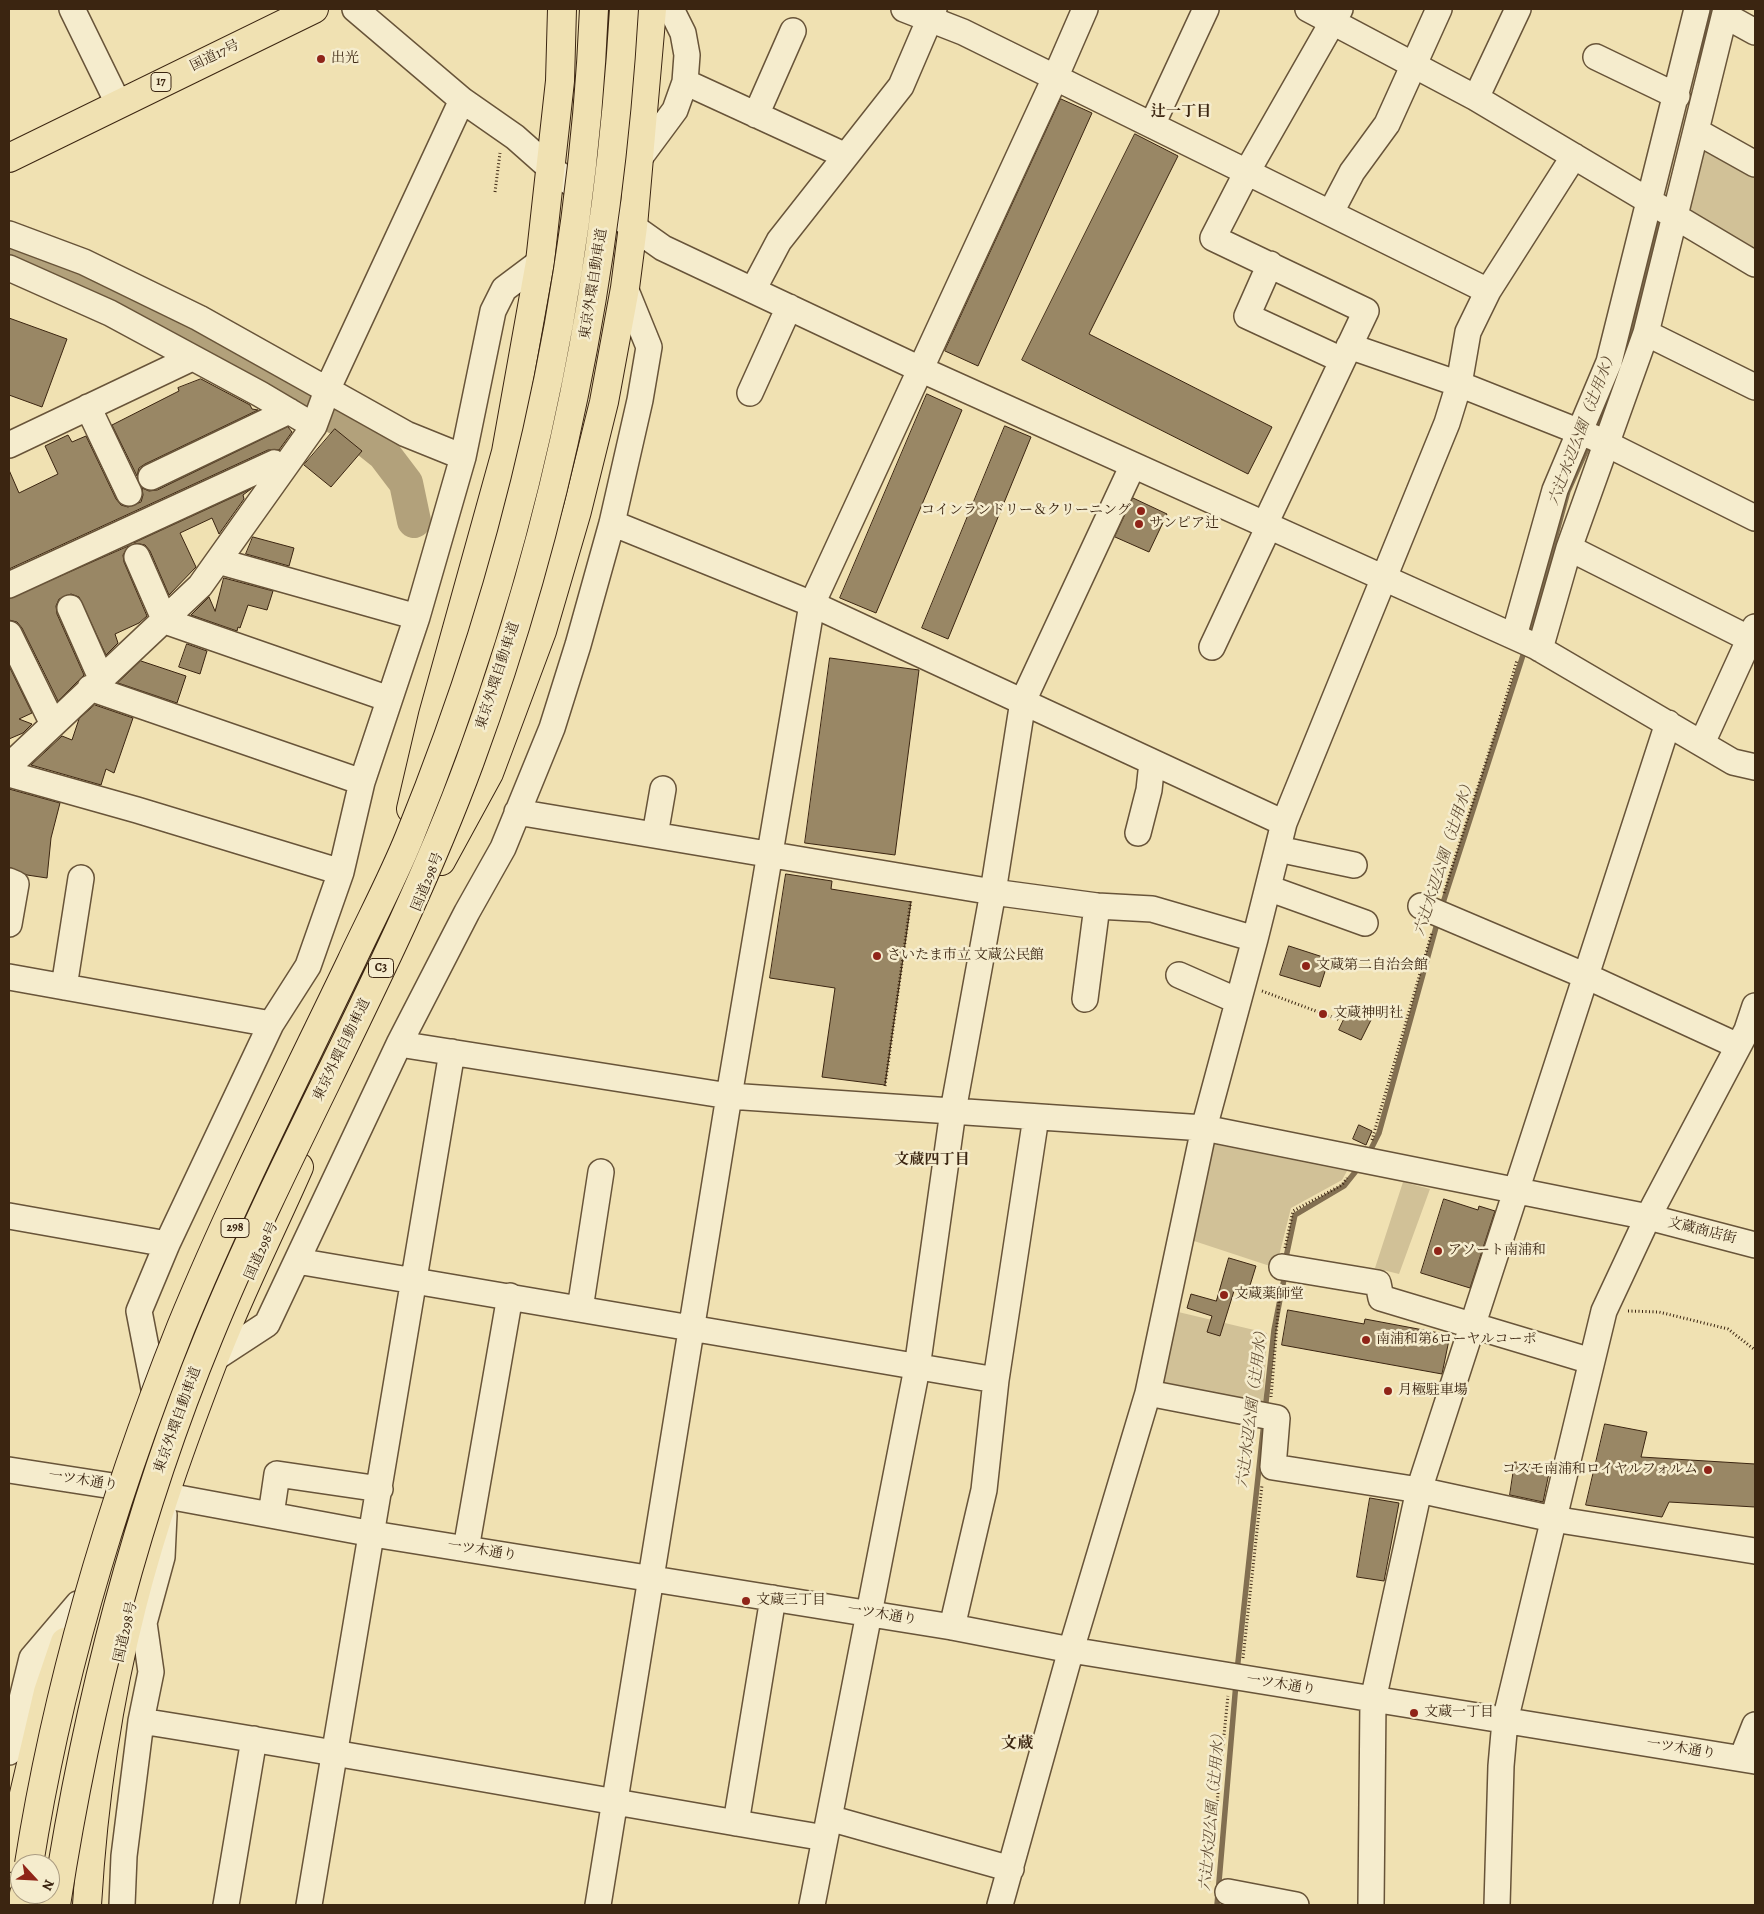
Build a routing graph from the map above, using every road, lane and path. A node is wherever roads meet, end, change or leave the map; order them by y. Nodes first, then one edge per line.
1 (72, 9) edge
2 (314, 9) edge
3 (355, 9) edge
4 (562, 9) edge
5 (594, 9) edge
6 (624, 9) edge
7 (652, 9) edge
8 (672, 9) edge
9 (690, 9) edge
10 (904, 9) edge
11 (1085, 9) edge
12 (1206, 9) edge
13 (1308, 9) edge
14 (1439, 9) edge
15 (1518, 9) edge
16 (1697, 9) edge
17 (1726, 12) edge
18 (932, 14) edge
19 (1336, 15) edge
20 (793, 31) dead end
21 (1755, 32) edge
22 (683, 33) junction
23 (1596, 57) dead end
24 (1414, 65) junction
25 (1055, 78) junction
26 (685, 82) junction
27 (1677, 96) junction
28 (1476, 98) junction
29 (462, 100) junction
30 (118, 103) junction
31 (756, 115) junction
32 (1152, 125) junction
33 (1696, 131) junction
34 (501, 144) dead end
35 (846, 156) junction
36 (1574, 156) junction
37 (9, 158) edge
38 (638, 160) junction
39 (1755, 164) edge
40 (550, 168) junction
41 (1248, 170) junction
42 (495, 192) dead end
43 (1662, 208) junction
44 (1331, 212) junction
45 (634, 226) junction
46 (9, 234) edge
47 (540, 262) junction
48 (1270, 264) junction
49 (1755, 264) edge
50 (9, 268) edge
51 (625, 288) junction
52 (753, 290) junction
53 (1488, 291) junction
54 (789, 307) junction
55 (1646, 333) junction
56 (1346, 353) junction
57 (192, 358) junction
58 (920, 369) junction
59 (1459, 384) junction
60 (1755, 387) edge
61 (328, 388) junction
62 (750, 393) dead end
63 (88, 407) junction
64 (289, 411) junction
65 (314, 426) junction
66 (1592, 437) junction
67 (9, 445) edge
68 (463, 457) junction
69 (1133, 465) junction
70 (282, 470) junction
71 (151, 477) dead end
72 (129, 494) dead end
73 (1755, 518) edge
74 (612, 523) junction
75 (1267, 525) junction
76 (1569, 548) junction
77 (137, 557) dead end
78 (218, 561) junction
79 (1385, 578) junction
80 (9, 585) edge
81 (812, 604) junction
82 (70, 608) dead end
83 (497, 610) dead end
84 (417, 617) junction
85 (166, 620) junction
86 (521, 622) dead end
87 (1753, 633) edge
88 (9, 634) edge
89 (1528, 643) junction
90 (1212, 647) dead end
91 (96, 683) junction
92 (389, 699) junction
93 (1023, 701) junction
94 (1668, 723) junction
95 (53, 724) junction
96 (1702, 744) junction
97 (1152, 762) junction
98 (9, 766) edge
99 (1755, 767) edge
100 (9, 774) edge
101 (362, 782) junction
102 (663, 789) dead end
103 (517, 812) junction
104 (1284, 823) junction
105 (1138, 833) dead end
106 (655, 835) junction
107 (1278, 849) junction
108 (770, 855) junction
109 (1354, 865) dead end
110 (340, 872) junction
111 (82, 878) dead end
112 (914, 879) junction
113 (9, 882) edge
114 (395, 884) junction
115 (1268, 888) junction
116 (425, 890) junction
117 (993, 892) junction
118 (1097, 906) junction
119 (1421, 906) dead end
120 (9, 924) edge
121 (1364, 924) dead end
122 (1256, 939) junction
123 (1179, 975) dead end
124 (1586, 976) junction
125 (9, 980) edge
126 (64, 986) junction
127 (1241, 993) junction
128 (1085, 999) dead end
129 (1755, 1006) edge
130 (1340, 1020) dead end
131 (271, 1024) junction
132 (1747, 1036) edge
133 (399, 1044) junction
134 (452, 1052) junction
135 (728, 1096) junction
136 (882, 1107) junction
137 (953, 1111) junction
138 (1036, 1116) junction
139 (1204, 1128) junction
140 (601, 1172) dead end
141 (1342, 1185) dead end
142 (1517, 1190) junction
143 (9, 1216) edge
144 (1648, 1218) junction
145 (1290, 1222) dead end
146 (167, 1244) junction
147 (1755, 1245) edge
148 (297, 1260) junction
149 (1282, 1267) dead end
150 (415, 1280) junction
151 (510, 1296) junction
152 (580, 1309) junction
153 (1604, 1311) junction
154 (1473, 1326) junction
155 (692, 1328) junction
156 (1755, 1350) edge
157 (215, 1358) junction
158 (1590, 1362) junction
159 (917, 1368) junction
160 (996, 1380) junction
161 (1148, 1393) junction
162 (156, 1399) junction
163 (9, 1470) edge
164 (119, 1487) junction
165 (380, 1488) junction
166 (1419, 1490) junction
167 (165, 1495) junction
168 (271, 1515) junction
169 (1553, 1518) junction
170 (373, 1534) junction
171 (466, 1549) junction
172 (1755, 1551) edge
173 (650, 1579) junction
174 (773, 1598) junction
175 (78, 1604) junction
176 (868, 1613) junction
177 (952, 1627) junction
178 (1071, 1650) junction
179 (1231, 1677) junction
180 (1373, 1700) junction
181 (141, 1721) junction
182 (1505, 1721) junction
183 (1755, 1725) edge
184 (254, 1739) junction
185 (9, 1752) edge
186 (334, 1752) junction
187 (1748, 1759) edge
188 (614, 1803) junction
189 (736, 1823) junction
190 (827, 1828) junction
191 (31, 1854) edge
192 (9, 1858) edge
193 (1011, 1869) junction
194 (1228, 1892) joint
195 (87, 1894) edge
196 (1262, 1902) edge
197 (56, 1905) edge
198 (122, 1905) edge
199 (226, 1905) edge
200 (309, 1905) edge
201 (598, 1905) edge
202 (812, 1905) edge
203 (1000, 1905) edge
204 (1296, 1905) edge
205 (1371, 1905) edge
206 (1497, 1905) edge

1 - 30 street
2 - 30 highway, 国道17号 / 17
3 - 29 street
4 - 40 highway
5 - 191 highway, 東京外環自動車道 / C3, bridge
6 - 197 highway, 東京外環自動車道 / C3, bridge
7 - 38 highway
8 - 22 street
9 - 22 street
10 - 18 street
11 - 25 street
12 - 32 street
13 - 19 street
14 - 24 street
15 - 28 street
16 - 27 street
17 - 21 street
17 - 33 street
18 - 25 street
18 - 35 street
19 - 24 street
19 - 41 street
20 - 31 street
22 - 26 street
23 - 27 street
24 - 28 street
24 - 44 street
25 - 32 street
25 - 58 street
26 - 31 street
26 - 38 street
27 - 43 street
28 - 36 street
29 - 40 street
29 - 61 street
30 - 37 highway, 国道17号 / 17
31 - 35 street
32 - 41 street
33 - 39 street
33 - 43 street
34 - 42 path
35 - 52 street
36 - 43 street
36 - 53 street
38 - 45 highway
40 - 45 street
40 - 47 highway
41 - 44 street
41 - 48 street
43 - 49 street
43 - 55 street
43 - 66 street
44 - 53 street
45 - 51 highway
45 - 52 street
46 - 61 street
47 - 68 street
47 - 114 highway
48 - 56 street
48 - 56 street
50 - 57 street
51 - 74 street
51 - 116 highway
52 - 54 street
53 - 59 street
54 - 58 street
54 - 62 street
55 - 60 street
55 - 66 street
56 - 59 street
56 - 75 street
57 - 63 street
57 - 64 street
58 - 69 street
58 - 81 street
59 - 66 street
59 - 79 street
61 - 65 street
61 - 68 street
63 - 67 street
63 - 72 street
64 - 65 street
64 - 71 street
65 - 70 street
66 - 73 street
66 - 76 street
66 - 89 street
68 - 84 street
69 - 75 street
69 - 93 street
70 - 78 street
70 - 80 street
74 - 81 street
74 - 103 street
75 - 79 street
75 - 90 street
76 - 87 street
76 - 89 street
77 - 85 street
78 - 84 street
78 - 85 street
79 - 89 street
79 - 104 street
81 - 93 street
81 - 108 street
82 - 91 street
83 - 114 highway, 国道298号 / 298
84 - 92 street
85 - 91 street
85 - 92 street
86 - 116 highway, 国道298号 / 298
87 - 96 street
88 - 95 street
89 - 94 street
91 - 95 street
91 - 101 street
92 - 101 street
93 - 97 street
93 - 117 street
94 - 96 street
94 - 124 street
95 - 98 street
96 - 99 street
97 - 104 street
97 - 105 street
100 - 110 street
101 - 110 street
102 - 106 street
103 - 106 street
103 - 133 street
104 - 107 street
106 - 108 street
107 - 109 street
107 - 115 street
108 - 112 street
108 - 135 street
110 - 131 street
111 - 126 street
112 - 117 street
112 - 136 path
113 - 120 street
114 - 162 highway, 国道298号 / 298
115 - 121 street
115 - 122 street
116 - 157 highway, 国道298号 / 298
117 - 118 street
117 - 137 street
118 - 122 street
118 - 128 street
119 - 124 street
122 - 127 street
123 - 127 street
124 - 132 street
124 - 142 street
125 - 126 street
126 - 131 street
127 - 130 path
127 - 139 street
129 - 132 street
131 - 146 street
132 - 144 street
133 - 134 street, 文蔵商店街
133 - 148 street
134 - 135 street, 文蔵商店街
134 - 150 street
135 - 136 street, 文蔵商店街
135 - 155 street
136 - 137 street, 文蔵商店街
137 - 138 street, 文蔵商店街
137 - 159 street
138 - 139 street, 文蔵商店街
138 - 160 street
139 - 142 street, 文蔵商店街
139 - 161 street
140 - 152 street
141 - 145 path
142 - 144 street, 文蔵商店街
142 - 154 street
143 - 146 street
144 - 147 street, 文蔵商店街
144 - 153 street
146 - 162 street
148 - 150 street
148 - 157 street
149 - 154 street
150 - 151 street
150 - 165 street
151 - 152 street
151 - 171 street
152 - 155 street
153 - 156 path
153 - 158 street
154 - 158 street
154 - 166 street
155 - 159 street
155 - 173 street
157 - 167 highway, 国道298号 / 298
158 - 169 street
159 - 160 street
159 - 176 street
160 - 177 street
161 - 166 street
161 - 178 street
162 - 164 highway, 国道298号 / 298
163 - 164 street, 一ツ木通り
164 - 167 street, 一ツ木通り
164 - 175 highway, 国道298号 / 298
165 - 168 street
165 - 170 street
166 - 169 street
166 - 180 street
167 - 168 street, 一ツ木通り
167 - 181 street
167 - 195 highway, 国道298号 / 298
168 - 170 street, 一ツ木通り
169 - 172 street
169 - 182 street
170 - 171 street, 一ツ木通り
170 - 186 street
171 - 173 street, 一ツ木通り
173 - 174 street, 一ツ木通り
173 - 188 street
174 - 176 street, 一ツ木通り
174 - 189 street
175 - 185 street
175 - 192 highway, 国道298号 / 298
176 - 177 street, 一ツ木通り
176 - 190 street
177 - 178 street, 一ツ木通り
178 - 179 street, 一ツ木通り
178 - 193 street
179 - 180 street, 一ツ木通り
179 - 194 path
180 - 182 street, 一ツ木通り
180 - 205 street
181 - 184 street
181 - 198 street
182 - 187 street, 一ツ木通り
182 - 206 street
183 - 187 street
184 - 186 street
184 - 199 street
186 - 188 street
186 - 200 street
188 - 189 street
188 - 201 street
189 - 190 street
190 - 193 street
190 - 202 street
193 - 203 street
194 - 196 street
196 - 204 street

